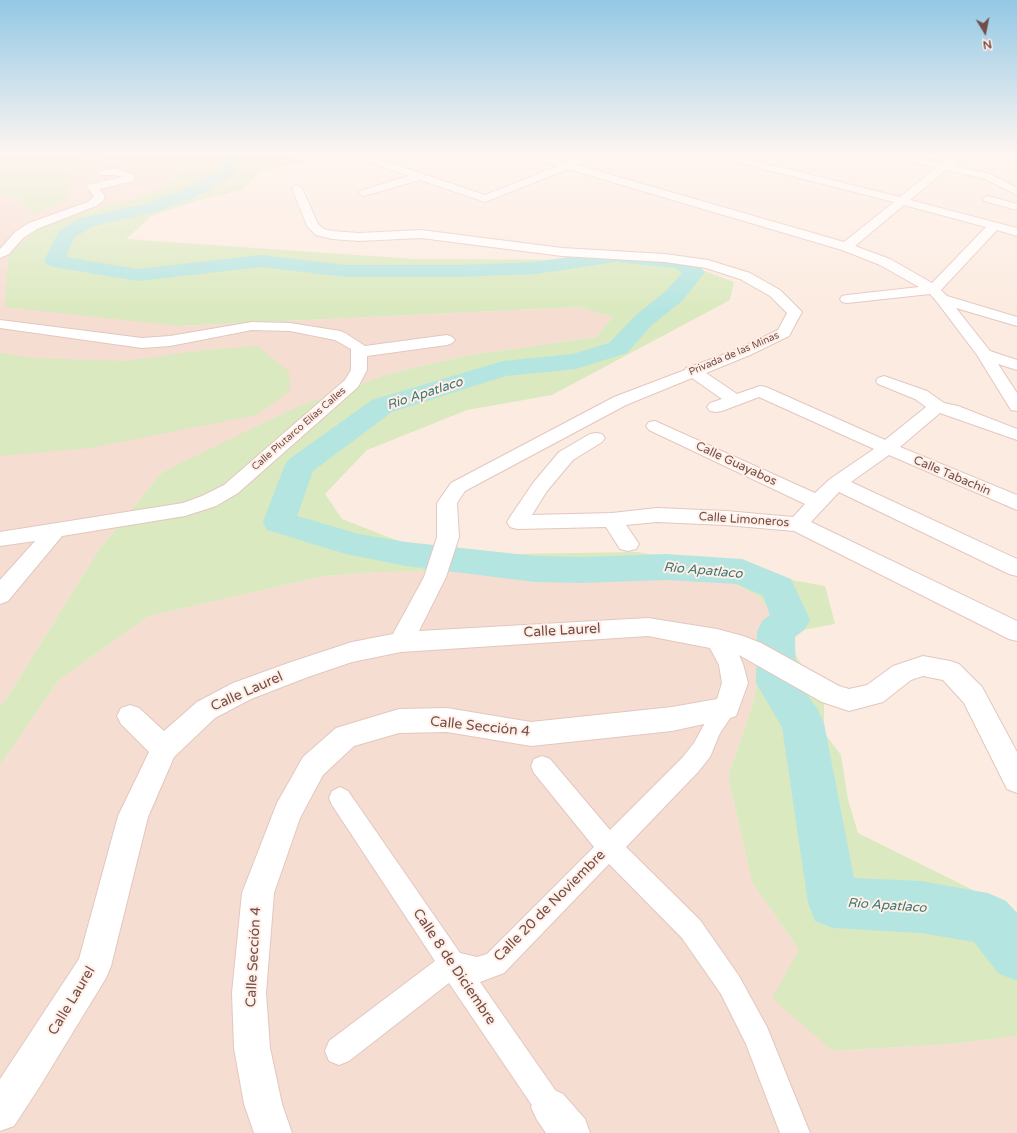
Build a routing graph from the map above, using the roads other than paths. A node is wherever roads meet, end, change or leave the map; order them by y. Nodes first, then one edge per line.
1 (84, 207) edge
2 (305, 207) edge
3 (707, 207) edge
4 (894, 207) edge
5 (923, 207) edge
6 (994, 226) junction
7 (1017, 232) edge
8 (846, 247) junction
9 (0, 254) edge
10 (937, 294) junction
11 (847, 299) dead end
12 (1015, 320) edge
13 (0, 324) edge
14 (447, 340) dead end
15 (359, 352) junction
16 (984, 354) junction
17 (1017, 365) edge
18 (692, 372) junction
19 (884, 382) dead end
20 (734, 399) junction
21 (1017, 406) edge
22 (716, 407) dead end
23 (934, 410) junction
24 (655, 426) dead end
25 (1017, 435) edge
26 (596, 438) dead end
27 (887, 448) junction
28 (837, 483) junction
29 (1014, 496) edge
30 (818, 502) junction
31 (612, 520) junction
32 (798, 524) junction
33 (55, 531) junction
34 (0, 539) edge
35 (628, 544) dead end
36 (1017, 568) edge
37 (0, 595) edge
38 (1017, 632) edge
39 (717, 639) junction
40 (401, 642) junction
41 (727, 708) junction
42 (130, 716) dead end
43 (164, 749) junction
44 (542, 766) dead end
45 (1017, 780) edge
46 (340, 798) dead end
47 (609, 847) junction
48 (452, 964) junction
49 (339, 1051) dead end
50 (0, 1112) edge
51 (560, 1120) edge
52 (273, 1133) edge
53 (795, 1133) edge

1 - 9 street
2 - 18 street, Privada de las Minas
3 - 8 street
4 - 8 street
5 - 6 street
6 - 7 street
6 - 10 street
8 - 10 street
10 - 11 street
10 - 12 street
10 - 16 street
13 - 15 street
14 - 15 street
15 - 33 street, Calle Plutarco Elías Calles
16 - 17 street
16 - 21 street
18 - 20 street
18 - 40 street, Privada de las Minas
19 - 23 street
20 - 22 street, Calle Tabachín
20 - 27 street, Calle Tabachín
23 - 25 street
23 - 27 street, Calle Limoneros
24 - 30 street, Calle Guayabos
26 - 31 street, Calle Limoneros
27 - 28 street, Calle Limoneros
27 - 29 street, Calle Tabachín
28 - 30 street, Calle Limoneros
28 - 36 street
30 - 32 street, Calle Limoneros
31 - 32 street, Calle Limoneros
31 - 35 street
32 - 38 street
33 - 34 street, Calle Plutarco Elías Calles
33 - 37 street
39 - 40 street, Calle Laurel
39 - 41 street
39 - 45 street, Calle Laurel
40 - 43 street, Calle Laurel
41 - 47 street, Calle 20 de Noviembre
41 - 52 street, Calle Sección 4
42 - 43 street
43 - 50 street, Calle Laurel
44 - 47 street
46 - 48 street, Calle 8 de Diciembre
47 - 48 street, Calle 20 de Noviembre
47 - 53 street
48 - 49 street
48 - 51 street, Calle 8 de Diciembre

